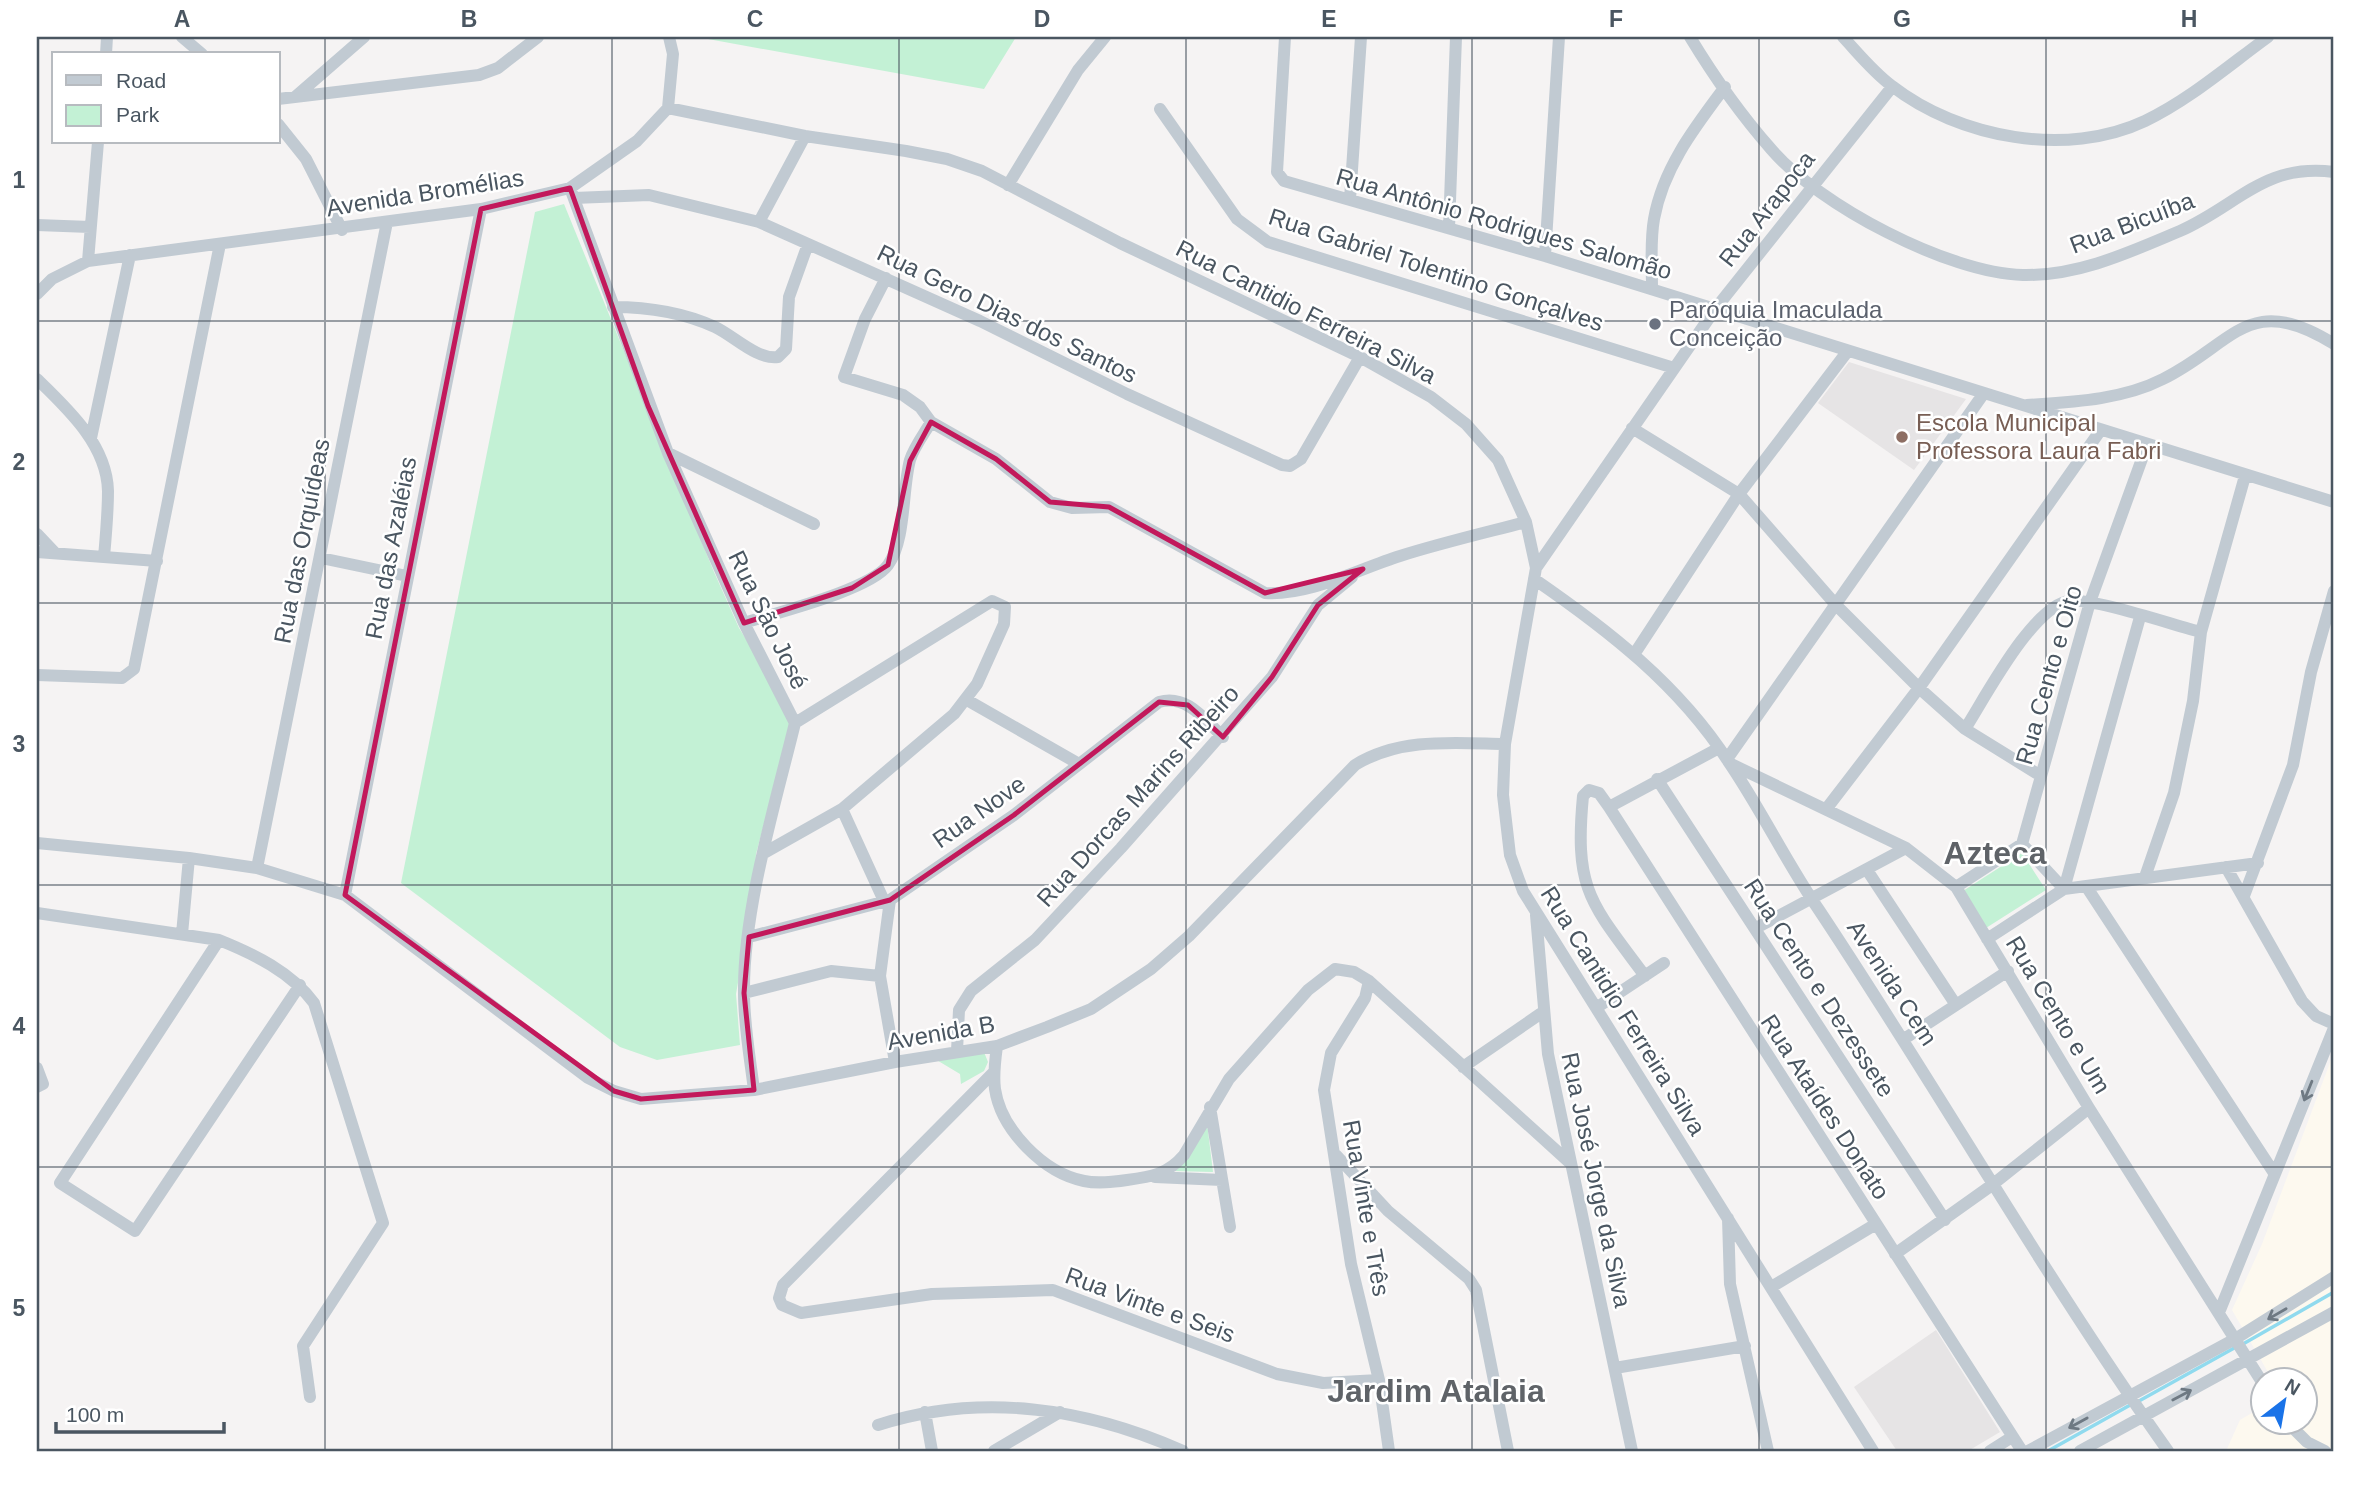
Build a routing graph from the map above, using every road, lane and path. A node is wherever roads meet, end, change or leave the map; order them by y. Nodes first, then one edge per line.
1 (182, 37) edge
2 (364, 37) edge
3 (538, 37) edge
4 (669, 37) edge
5 (1105, 37) edge
6 (1285, 37) edge
7 (1361, 37) edge
8 (1456, 37) edge
9 (1559, 37) edge
10 (1690, 37) edge
11 (1843, 37) edge
12 (2268, 37) edge
13 (200, 52) edge
14 (1726, 87) junction
15 (1892, 87) junction
16 (295, 97) junction
17 (280, 99) edge
18 (668, 108) junction
19 (1160, 109) dead end
20 (280, 126) edge
21 (804, 136) junction
22 (98, 144) edge
23 (2334, 172) edge
24 (1008, 185) junction
25 (1811, 186) junction
26 (572, 193) junction
27 (1350, 200) junction
28 (481, 209) junction
29 (387, 222) junction
30 (759, 222) junction
31 (37, 225) edge
32 (90, 227) junction
33 (1449, 228) junction
34 (342, 230) junction
35 (220, 244) junction
36 (808, 244) junction
37 (130, 255) junction
38 (1545, 256) junction
39 (88, 261) junction
40 (886, 278) junction
41 (1652, 289) junction
42 (37, 294) edge
43 (613, 307) junction
44 (1716, 308) junction
45 (2334, 344) edge
46 (1847, 352) junction
47 (1360, 357) junction
48 (1674, 369) junction
49 (37, 379) edge
50 (1984, 393) junction
51 (2020, 406) junction
52 (930, 422) junction
53 (1632, 428) junction
54 (2100, 431) junction
55 (91, 438) junction
56 (2147, 445) junction
57 (668, 453) junction
58 (2245, 476) junction
59 (1739, 494) junction
60 (2334, 502) edge
61 (1526, 522) junction
62 (814, 524) dead end
63 (37, 534) edge
64 (37, 552) edge
65 (55, 553) junction
66 (104, 557) junction
67 (321, 558) junction
68 (157, 561) junction
69 (1363, 569) junction
70 (1535, 574) junction
71 (407, 576) junction
72 (2334, 591) edge
73 (2090, 602) junction
74 (1836, 605) junction
75 (2140, 617) junction
76 (744, 623) junction
77 (2201, 632) junction
78 (1635, 653) junction
79 (37, 674) edge
80 (1919, 688) junction
81 (967, 700) junction
82 (794, 723) junction
83 (1965, 729) junction
84 (1223, 737) junction
85 (1505, 744) junction
86 (1726, 757) junction
87 (1079, 764) junction
88 (2041, 776) junction
89 (1657, 779) junction
90 (1609, 807) junction
91 (1828, 808) junction
92 (842, 809) junction
93 (37, 843) edge
94 (2022, 844) junction
95 (1906, 848) junction
96 (764, 853) junction
97 (189, 858) junction
98 (2258, 863) junction
99 (2225, 867) junction
100 (257, 869) junction
101 (1867, 870) junction
102 (2145, 877) junction
103 (2085, 886) junction
104 (1955, 887) junction
105 (2063, 889) junction
106 (345, 895) junction
107 (2244, 897) junction
108 (1811, 899) junction
109 (887, 900) junction
110 (1536, 914) junction
111 (38, 917) edge
112 (1756, 928) junction
113 (182, 934) junction
114 (749, 937) junction
115 (1987, 939) junction
116 (219, 940) junction
117 (1664, 963) dead end
118 (2008, 971) junction
119 (880, 976) junction
120 (1645, 976) junction
121 (1368, 981) junction
122 (300, 985) junction
123 (744, 993) junction
124 (1956, 1006) junction
125 (1595, 1008) junction
126 (1543, 1012) junction
127 (2334, 1026) edge
128 (1904, 1039) junction
129 (997, 1046) junction
130 (957, 1051) junction
131 (895, 1062) junction
132 (1463, 1067) junction
133 (37, 1068) edge
134 (994, 1072) junction
135 (37, 1087) edge
136 (754, 1090) junction
137 (1210, 1107) junction
138 (2090, 1108) junction
139 (1335, 1154) junction
140 (1569, 1162) junction
141 (2274, 1173) junction
142 (1155, 1177) junction
143 (1222, 1180) junction
144 (1992, 1185) junction
145 (1728, 1216) junction
146 (1945, 1220) junction
147 (1876, 1224) junction
148 (1230, 1227) dead end
149 (1895, 1254) junction
150 (2334, 1277) edge
151 (1773, 1286) junction
152 (2220, 1310) junction
153 (2334, 1312) edge
154 (2235, 1339) junction
155 (1745, 1346) junction
156 (2248, 1359) junction
157 (2253, 1366) edge
158 (1615, 1368) junction
159 (1379, 1380) junction
160 (2129, 1394) junction
161 (310, 1397) dead end
162 (925, 1412) junction
163 (1060, 1412) junction
164 (2143, 1416) junction
165 (878, 1425) dead end
166 (1147, 1436) junction
167 (2301, 1436) edge
168 (2012, 1437) junction
169 (932, 1451) edge
170 (994, 1451) edge
171 (1153, 1451) edge
172 (1184, 1451) edge
173 (1389, 1451) edge
174 (1508, 1451) edge
175 (1632, 1451) edge
176 (1768, 1451) edge
177 (1873, 1451) edge
178 (1990, 1451) edge
179 (2022, 1451) edge
180 (2028, 1451) edge
181 (2080, 1451) edge
182 (2168, 1451) edge
183 (2325, 1451) edge

1 - 13 street
2 - 16 street
3 - 16 street
4 - 18 street
5 - 24 street
6 - 27 street, Rua Antônio Rodrigues Salomão
7 - 27 street
8 - 33 street
9 - 38 street
10 - 14 street, Rua Bicuíba
11 - 15 street
12 - 15 street
14 - 25 street, Rua Bicuíba
14 - 41 street
15 - 25 street, Rua Arapoca
16 - 17 street
18 - 21 street, Rua Cantidio Ferreira Silva
18 - 26 street, Avenida Bromélias
19 - 48 street, Rua Gabriel Tolentino Gonçalves
20 - 34 street
21 - 24 street, Rua Cantidio Ferreira Silva
21 - 30 street
22 - 32 street
23 - 25 street, Rua Bicuíba
24 - 47 street, Rua Cantidio Ferreira Silva
25 - 44 street, Rua Arapoca
26 - 28 street, Avenida Bromélias
26 - 30 street, Rua Gero Dias dos Santos
26 - 43 street, Rua São José
27 - 33 street, Rua Antônio Rodrigues Salomão
28 - 29 street, Avenida Bromélias
28 - 71 street, Rua das Azaléias
29 - 34 street, Avenida Bromélias
29 - 67 street, Rua das Orquídeas
30 - 36 street, Rua Gero Dias dos Santos
31 - 32 street
32 - 39 street
33 - 38 street, Rua Antônio Rodrigues Salomão
34 - 35 street, Avenida Bromélias
35 - 37 street, Avenida Bromélias
35 - 68 street
36 - 40 street, Rua Gero Dias dos Santos
36 - 43 street
37 - 39 street, Avenida Bromélias
37 - 55 street
38 - 41 street, Rua Antônio Rodrigues Salomão
39 - 42 street, Avenida Bromélias
40 - 47 street, Rua Gero Dias dos Santos
40 - 52 street
41 - 44 street, Rua Antônio Rodrigues Salomão
43 - 57 street, Rua São José
44 - 46 street, Rua Antônio Rodrigues Salomão
44 - 48 street, Rua Arapoca
45 - 51 street
46 - 50 street, Rua Antônio Rodrigues Salomão
46 - 59 street
47 - 61 street, Rua Cantidio Ferreira Silva
48 - 53 street, Rua Arapoca
49 - 55 street
50 - 51 street, Rua Antônio Rodrigues Salomão
50 - 74 street
51 - 54 street, Rua Antônio Rodrigues Salomão
52 - 69 street
52 - 76 street
53 - 59 street
53 - 70 street, Rua Arapoca
54 - 56 street, Rua Antônio Rodrigues Salomão
54 - 80 street
55 - 66 street
56 - 58 street, Rua Antônio Rodrigues Salomão
56 - 73 street, Rua Cento e Oito
57 - 62 street
57 - 76 street, Rua São José
58 - 60 street, Rua Antônio Rodrigues Salomão
58 - 77 street
59 - 74 street
59 - 78 street
61 - 69 street
61 - 70 street, Rua Cantidio Ferreira Silva
63 - 65 street
64 - 65 street
65 - 66 street
66 - 68 street
67 - 71 street
67 - 100 street, Rua das Orquídeas
68 - 79 street
69 - 84 street, Rua Dorcas Marins Ribeiro
70 - 78 street, Avenida Cem
70 - 85 street, Rua Cantidio Ferreira Silva
71 - 106 street, Rua das Azaléias
72 - 98 street
73 - 75 street
73 - 83 street
73 - 88 street, Rua Cento e Oito
74 - 80 street
74 - 86 street
75 - 77 street
75 - 105 street
76 - 82 street, Rua São José
77 - 102 street
78 - 86 street, Avenida Cem
80 - 83 street
80 - 91 street
81 - 82 street
81 - 87 street
81 - 92 street
82 - 96 street, Rua São José
83 - 88 street
84 - 87 street, Rua Nove
84 - 130 street, Rua Dorcas Marins Ribeiro
85 - 110 street, Rua Cantidio Ferreira Silva
85 - 129 street, Avenida B
86 - 89 street
86 - 91 street, Rua Cento e Um
86 - 108 street, Avenida Cem
87 - 109 street, Rua Nove
88 - 94 street, Rua Cento e Oito
89 - 90 street
89 - 112 street, Rua Cento e Dezessete
90 - 120 street, Rua Ataídes Donato
90 - 147 street, Rua Ataídes Donato
91 - 95 street, Rua Cento e Um
92 - 96 street
92 - 109 street
93 - 97 street
94 - 104 street
94 - 105 street
95 - 101 street
95 - 104 street, Rua Cento e Um
96 - 114 street, Rua São José
97 - 100 street
97 - 113 street
98 - 99 street
98 - 107 street
99 - 102 street
99 - 107 street
100 - 106 street
101 - 108 street
101 - 124 street
102 - 103 street
103 - 105 street
103 - 141 street
104 - 115 street, Rua Cento e Um
105 - 115 street
106 - 136 street, Avenida B
107 - 127 street
108 - 112 street
108 - 128 street, Avenida Cem
109 - 114 street, Rua Nove
109 - 119 street
110 - 125 street, Rua Cantidio Ferreira Silva
110 - 126 street, Rua José Jorge da Silva
111 - 113 street
112 - 146 street, Rua Cento e Dezessete
113 - 116 street
114 - 123 street, Rua São José
115 - 118 street, Rua Cento e Um
116 - 122 street
116 - 122 street
117 - 120 street
118 - 124 street
118 - 138 street, Rua Cento e Um
119 - 123 street
119 - 131 street
120 - 125 street
121 - 132 street
121 - 137 street
121 - 139 street, Rua Vinte e Três
122 - 161 street
123 - 136 street, Rua São José
124 - 128 street
125 - 145 street, Rua Cantidio Ferreira Silva
126 - 132 street
126 - 140 street, Rua José Jorge da Silva
127 -> 141 street
128 - 144 street, Avenida Cem
129 - 130 street, Avenida B
129 - 134 street
130 - 131 street, Avenida B
131 - 136 street, Avenida B
132 - 140 street
133 - 135 street
134 - 142 street
134 - 159 street, Rua Vinte e Seis
137 - 142 street
137 - 143 street
138 - 144 street
138 - 152 street, Rua Cento e Um
139 - 159 street, Rua Vinte e Três
139 - 174 street
140 - 158 street, Rua José Jorge da Silva
141 - 152 street
142 - 143 street
143 - 148 street
144 - 146 street
144 - 160 street, Avenida Cem
145 - 151 street, Rua Cantidio Ferreira Silva
145 - 155 street
146 - 149 street
147 - 149 street, Rua Ataídes Donato
147 - 151 street
149 - 168 street, Rua Ataídes Donato
150 -> 154 street
151 - 177 street, Rua Cantidio Ferreira Silva
152 - 154 street, Rua Cento e Um
153 - 156 street
154 - 156 street, Rua Cento e Um
154 - 160 street
155 - 158 street
155 - 176 street
156 - 157 street, Rua Cento e Um
164 -> 156 street
158 - 175 street, Rua José Jorge da Silva
159 - 173 street, Rua Vinte e Três
160 - 164 street, Avenida Cem
160 -> 180 street
162 - 163 street
162 - 165 street
162 - 169 street
163 - 166 street
163 - 170 street
164 - 181 street
164 - 182 street, Avenida Cem
166 - 171 street
166 - 172 street
167 - 183 street
168 - 178 street
168 - 179 street, Rua Ataídes Donato

